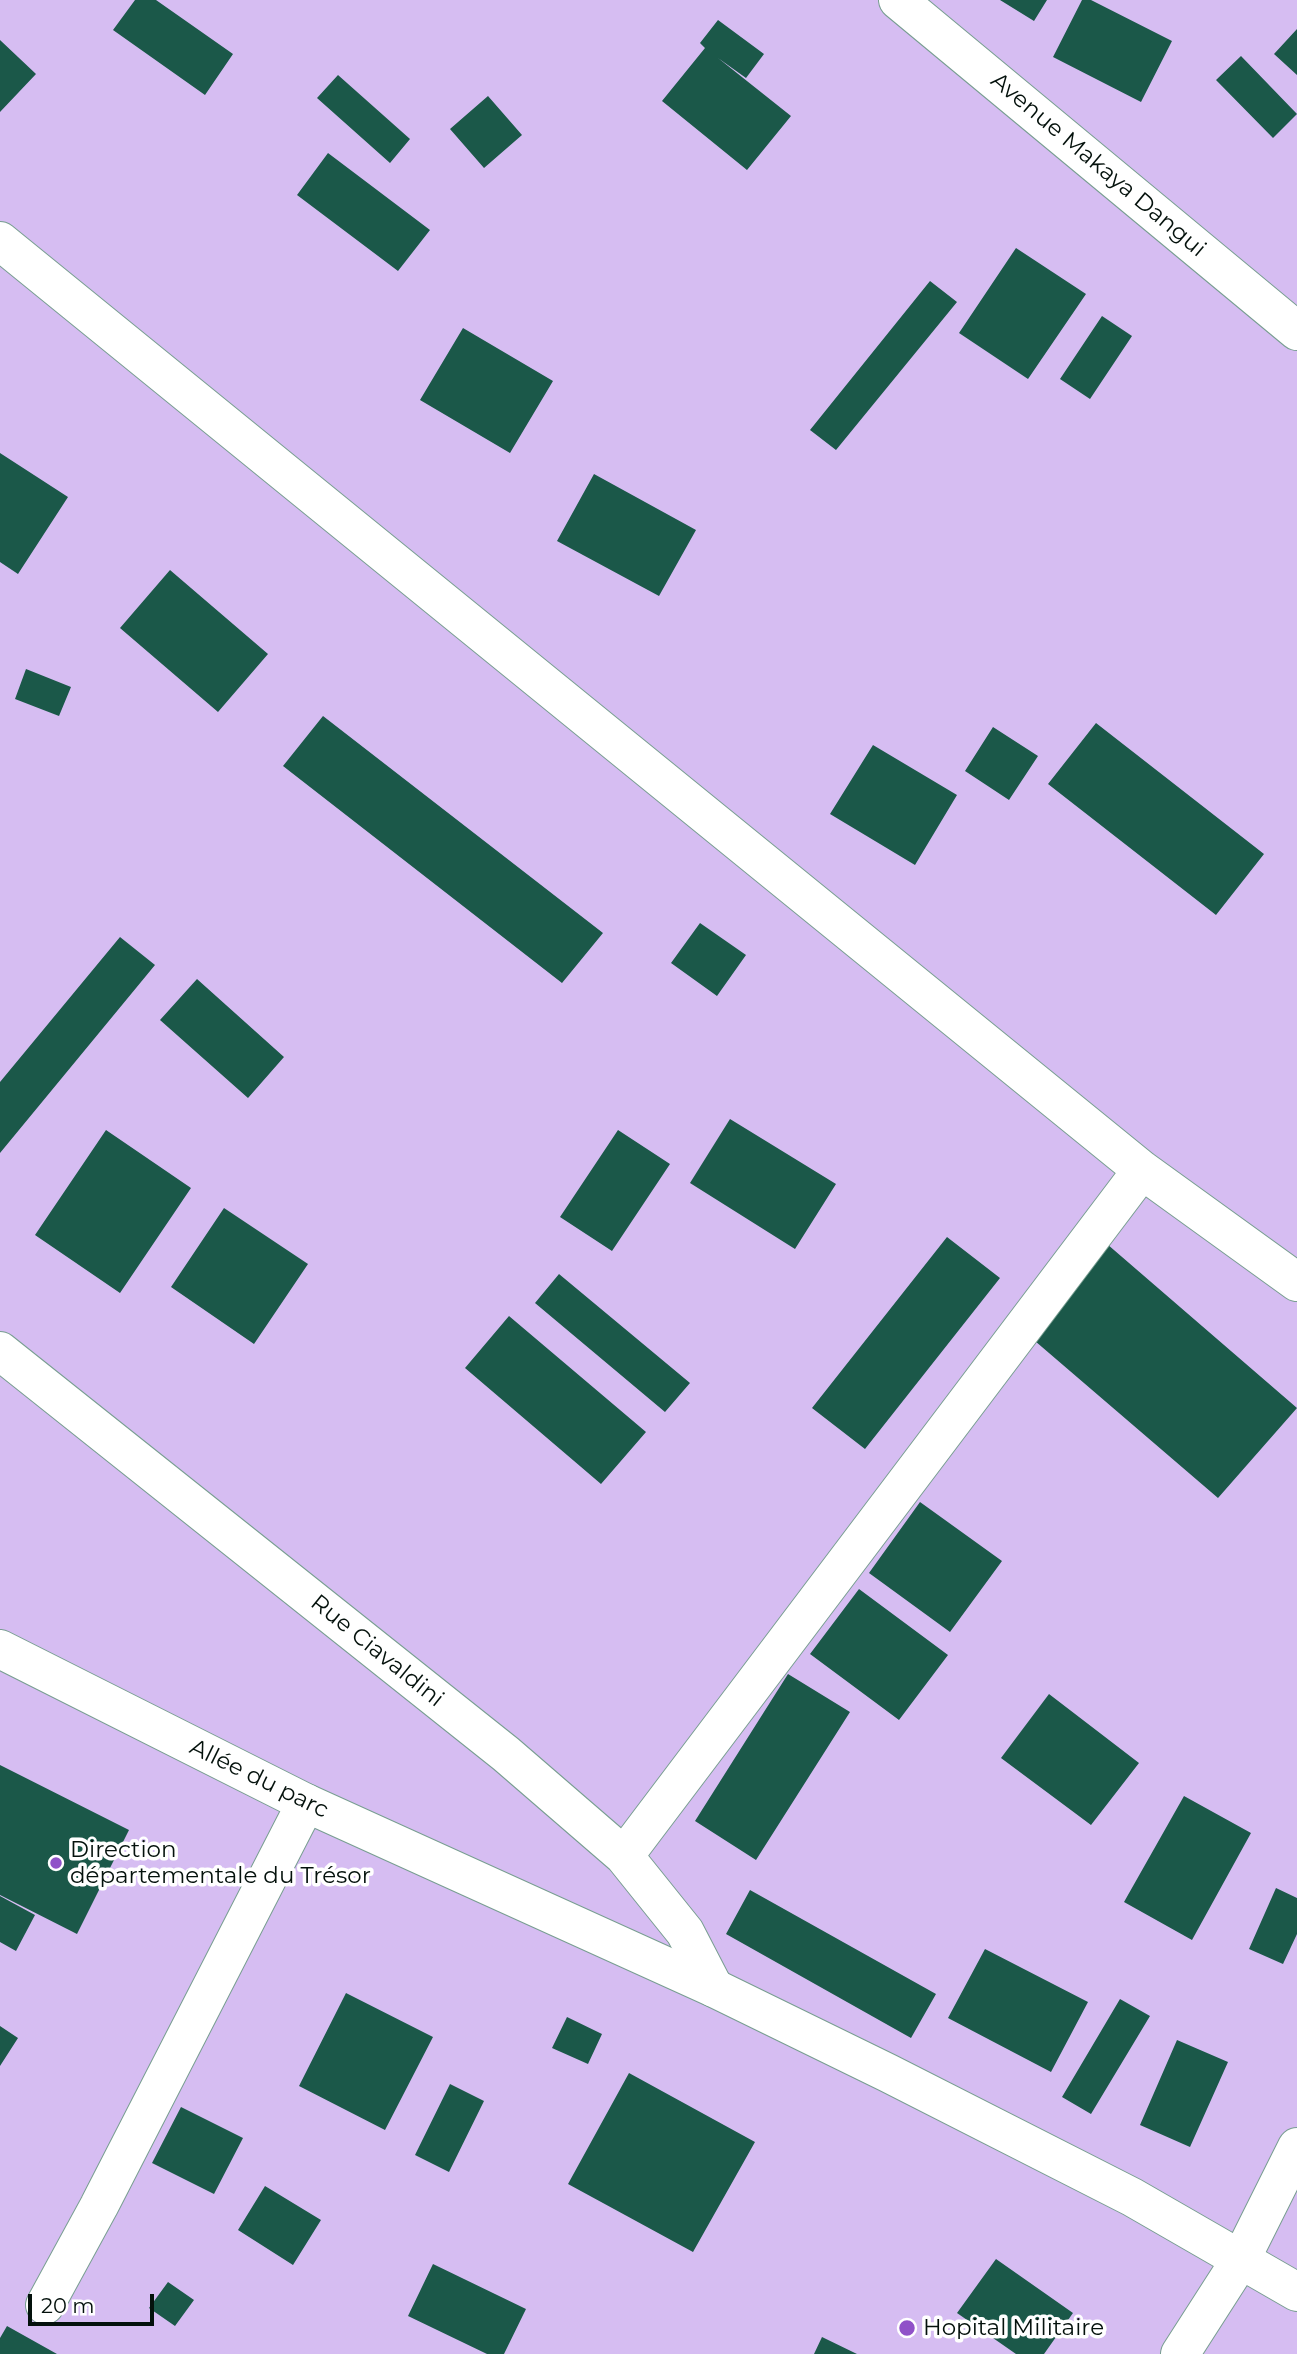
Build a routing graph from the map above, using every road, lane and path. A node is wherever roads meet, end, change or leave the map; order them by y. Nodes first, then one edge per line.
1 (898, 0) edge
2 (0, 241) edge
3 (1297, 331) edge
4 (1142, 1170) junction
5 (1297, 1282) edge
6 (0, 1351) edge
7 (0, 1649) edge
8 (306, 1803) junction
9 (624, 1856) junction
10 (714, 1988) junction
11 (1297, 2147) edge
12 (1241, 2259) junction
13 (1297, 2292) edge
14 (45, 2305) dead end
15 (1180, 2354) edge

1 - 3 street, Avenue Makaya Dangui
2 - 4 street
4 - 5 street
4 - 9 street
6 - 9 street, Rue Ciavaldini
7 - 8 street, Allée du parc
8 - 10 street, Allée du parc
8 - 14 street
9 - 10 street, Rue Ciavaldini
10 - 12 street, Allée du parc
11 - 12 street
12 - 13 street, Allée du parc
12 - 15 street

